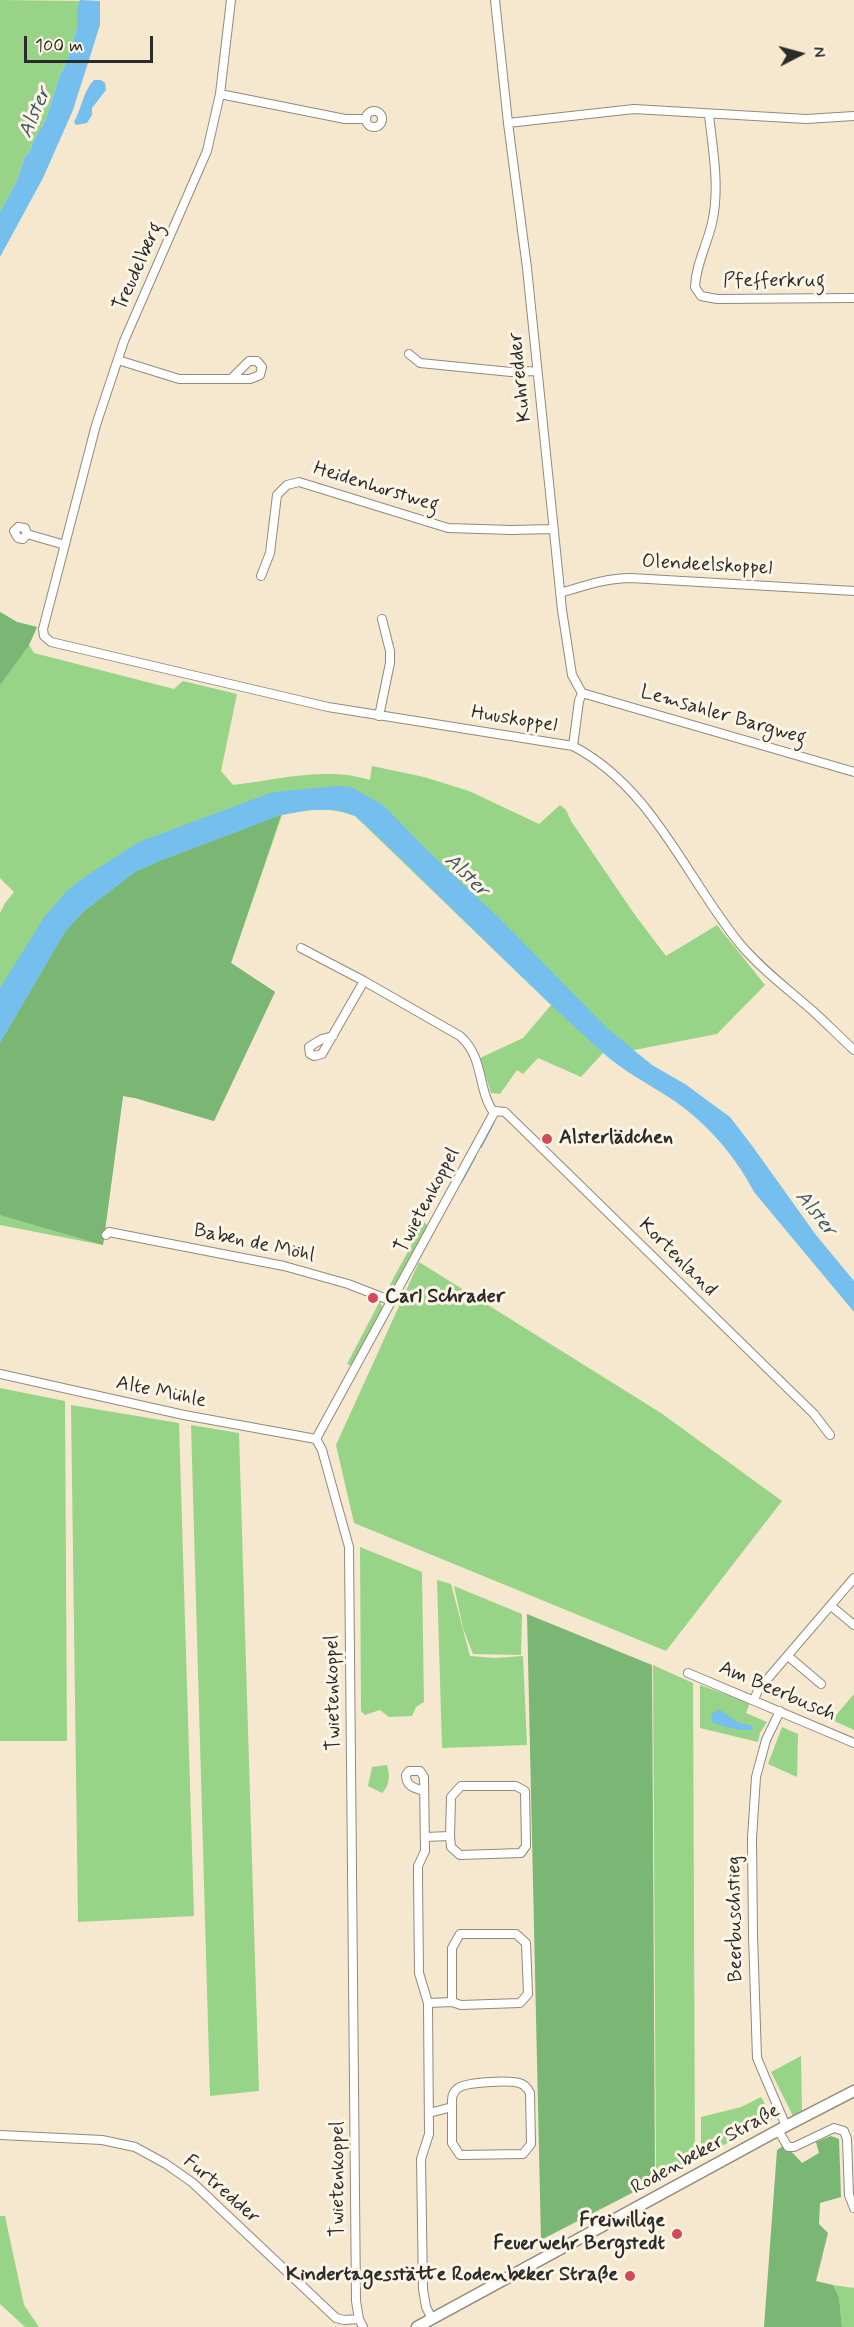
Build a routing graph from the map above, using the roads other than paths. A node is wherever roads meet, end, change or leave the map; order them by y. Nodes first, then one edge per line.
1 (231, 0) edge
2 (495, 0) edge
3 (220, 94) junction
4 (710, 115) junction
5 (854, 116) edge
6 (366, 119) dead end
7 (508, 123) junction
8 (854, 298) edge
9 (410, 354) dead end
10 (118, 360) junction
11 (536, 371) junction
12 (232, 378) dead end
13 (553, 529) junction
14 (27, 534) dead end
15 (65, 545) junction
16 (261, 576) dead end
17 (854, 591) edge
18 (560, 594) junction
19 (382, 619) dead end
20 (44, 636) joint
21 (582, 693) junction
22 (379, 716) junction
23 (573, 746) junction
24 (854, 772) edge
25 (301, 948) dead end
26 (364, 981) junction
27 (333, 1036) dead end
28 (854, 1050) edge
29 (496, 1111) junction
30 (106, 1235) dead end
31 (392, 1301) junction
32 (0, 1374) edge
33 (830, 1436) dead end
34 (316, 1439) junction
35 (854, 1578) edge
36 (831, 1606) junction
37 (854, 1625) edge
38 (788, 1656) junction
39 (688, 1673) dead end
40 (821, 1684) dead end
41 (754, 1700) junction
42 (780, 1711) junction
43 (854, 1743) edge
44 (424, 1791) dead end
45 (450, 1836) junction
46 (425, 1837) junction
47 (452, 2002) junction
48 (428, 2003) junction
49 (854, 2091) edge
50 (452, 2107) junction
51 (429, 2113) junction
52 (782, 2128) junction
53 (0, 2135) edge
54 (854, 2208) edge
55 (432, 2319) junction
56 (361, 2323) edge
57 (417, 2327) edge

1 - 3 street, Treudelberg
2 - 7 street, Kuhredder
3 - 6 street
3 - 10 street, Treudelberg
4 - 5 street
4 - 7 street
4 - 8 street, Pfefferkrug
7 - 11 street, Kuhredder
9 - 11 street
10 - 12 street
10 - 15 street, Treudelberg
11 - 13 street, Kuhredder
13 - 16 street, Heidenhorstweg
13 - 18 street, Kuhredder
14 - 15 street
15 - 20 street, Treudelberg
17 - 18 street, Olendeelskoppel
18 - 21 street, Kuhredder
19 - 22 street
20 - 22 street, Huuskoppel
21 - 23 street
21 - 24 street, Lemsahler Bargweg
22 - 23 street, Huuskoppel
23 - 28 street, Huuskoppel
25 - 26 street
26 - 27 street
26 - 29 street
29 - 31 street, Twietenkoppel
29 - 33 street, Kortenland
30 - 31 street, Baben de Möhl
31 - 34 street, Twietenkoppel
32 - 34 street, Alte Mühle
34 - 56 street, Twietenkoppel
35 - 36 street
36 - 37 street
36 - 38 street
38 - 40 street
38 - 41 street
39 - 41 street, Am Beerbusch
41 - 42 street, Am Beerbusch
42 - 43 street, Am Beerbusch
42 - 52 street, Beerbuschstieg
44 - 46 street
45 - 45 street
45 - 46 street
46 - 48 street
47 - 47 street
47 - 48 street
48 - 51 street
49 - 52 street, Rodenbeker Straße
50 - 50 street
50 - 51 street
51 - 55 street
52 - 54 street
52 - 55 street, Rodenbeker Straße
53 - 56 street, Furtredder
55 - 57 street, Rodenbeker Straße

